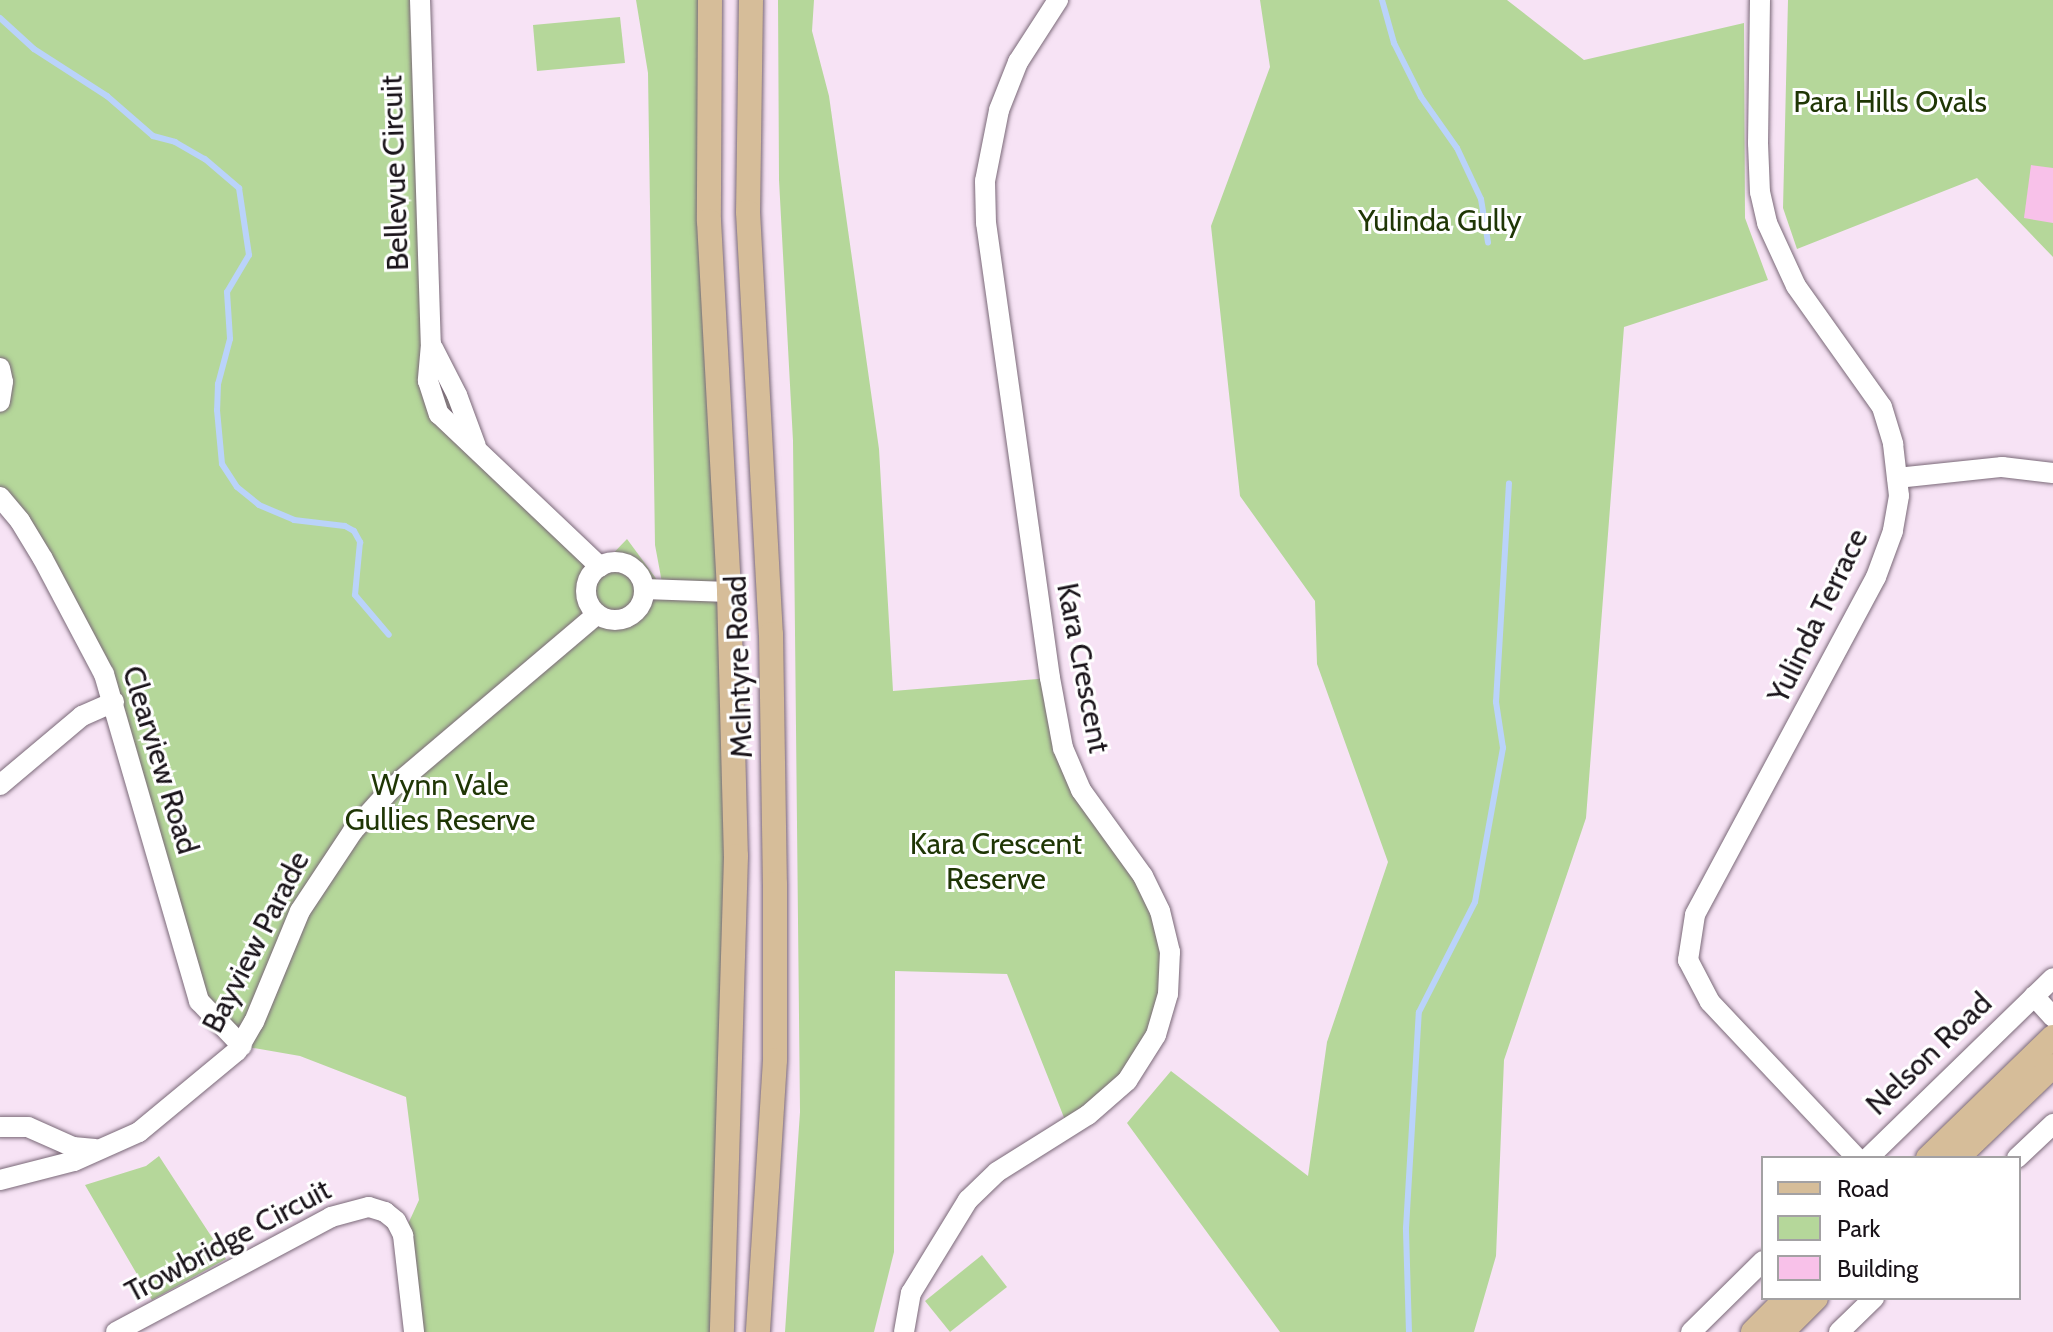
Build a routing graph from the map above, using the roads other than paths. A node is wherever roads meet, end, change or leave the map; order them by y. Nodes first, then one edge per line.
1 (420, 0) edge
2 (710, 0) edge
3 (751, 0) edge
4 (1058, 0) edge
5 (1760, 0) edge
6 (0, 368) edge
7 (0, 402) edge
8 (2053, 473) edge
9 (1897, 478) junction
10 (0, 497) edge
11 (767, 545) junction
12 (600, 567) junction
13 (644, 589) junction
14 (729, 592) junction
15 (597, 614) junction
16 (771, 634) junction
17 (114, 702) junction
18 (0, 785) edge
19 (2053, 978) edge
20 (2034, 996) junction
21 (2053, 1017) edge
22 (2053, 1037) edge
23 (242, 1046) junction
24 (2053, 1066) edge
25 (2053, 1124) edge
26 (0, 1127) edge
27 (95, 1149) junction
28 (1855, 1156) edge
29 (1870, 1156) edge
30 (1930, 1156) edge
31 (1959, 1156) edge
32 (2019, 1156) edge
33 (0, 1180) edge
34 (1761, 1263) edge
35 (1785, 1300) edge
36 (1814, 1300) edge
37 (1872, 1300) edge
38 (904, 1330) edge
39 (116, 1332) edge
40 (414, 1332) edge
41 (722, 1332) edge
42 (758, 1332) edge
43 (1691, 1332) edge
44 (1753, 1332) edge
45 (1782, 1332) edge
46 (1839, 1332) edge

1 - 12 street, Bellevue Circuit
2 - 14 main road, McIntyre Road
3 - 11 main road, McIntyre Road
4 - 38 street, Kara Crescent
5 - 9 street, Yulinda Terrace
6 - 7 street
8 - 9 street
9 - 28 street, Yulinda Terrace
10 - 17 street, Clearview Road
11 - 14 main road
11 - 16 main road, McIntyre Road
12 - 13 street
12 - 15 street
13 - 14 street
13 - 15 street
14 - 16 main road
14 - 41 main road, McIntyre Road
15 - 23 street, Bayview Parade
16 - 42 main road, McIntyre Road
17 - 18 street
17 - 23 street, Clearview Road
19 - 20 street, Nelson Road
20 - 21 street, Nelson Road
20 - 29 street, Nelson Road
22 - 30 main road
23 - 27 street, Bayview Parade
24 - 31 main road
25 - 32 street
26 - 27 street
27 - 33 street, Bayview Parade
34 - 43 street
35 - 44 main road
36 - 45 main road
37 - 46 street
39 - 40 street, Trowbridge Circuit

